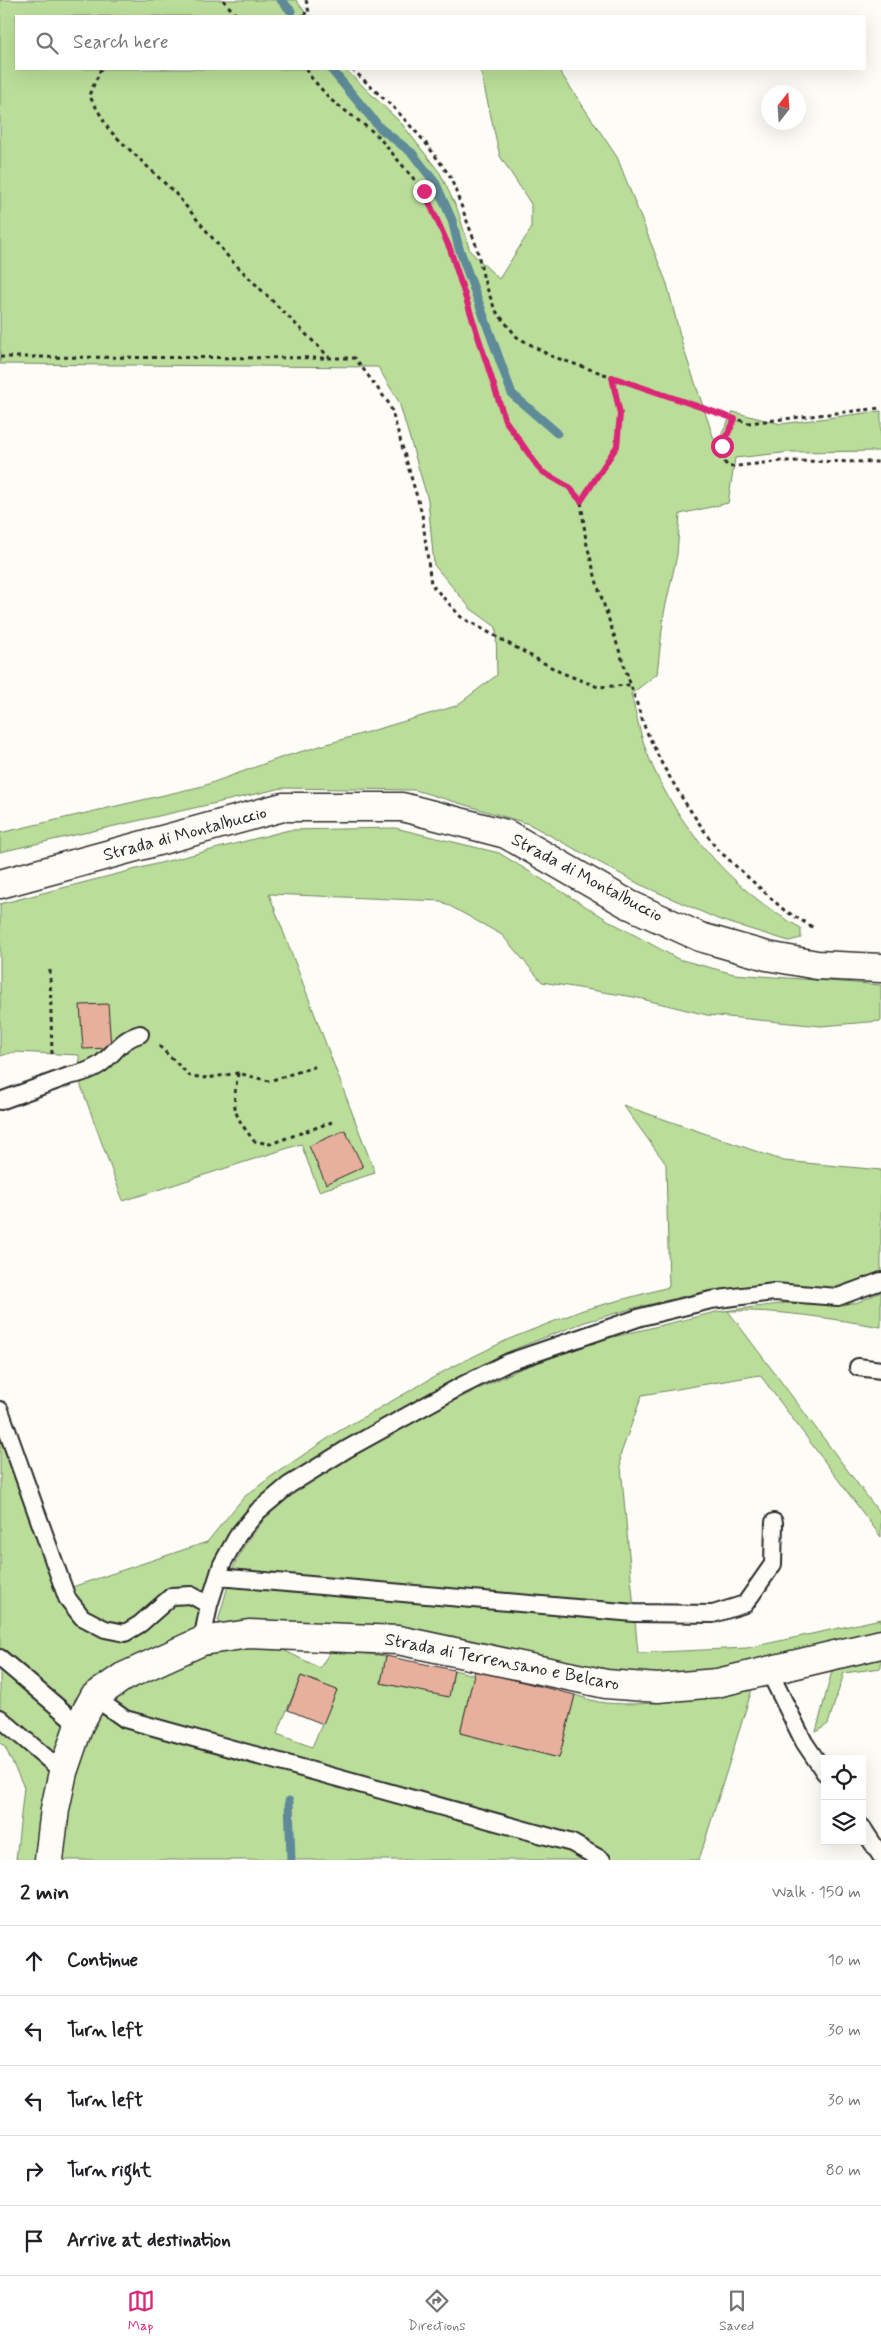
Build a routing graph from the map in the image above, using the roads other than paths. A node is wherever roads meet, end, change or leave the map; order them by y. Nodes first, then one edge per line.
1 (0, 884) edge
2 (881, 968) edge
3 (140, 1034) road end
4 (0, 1101) edge
5 (881, 1281) edge
6 (858, 1367) dead end
7 (881, 1370) edge
8 (0, 1410) edge
9 (774, 1522) dead end
10 (218, 1577) junction
11 (209, 1605) junction
12 (202, 1641) junction
13 (881, 1644) edge
14 (0, 1658) edge
15 (770, 1671) junction
16 (94, 1697) junction
17 (0, 1718) edge
18 (79, 1725) junction
19 (821, 1767) edge
20 (63, 1772) junction
21 (866, 1833) edge
22 (881, 1856) edge
23 (49, 1860) edge
24 (602, 1860) edge

1 - 2 street, Strada di Montalbuccio
3 - 4 lane
5 - 10 lane
6 - 7 lane
8 - 11 lane
9 - 10 lane
10 - 11 lane
11 - 12 lane
12 - 15 street, Strada di Terrensano e Belcaro
12 - 16 street, Strada di Terrensano e Belcaro
13 - 15 street, Strada di Terrensano e Belcaro
14 - 18 lane
15 - 19 lane
16 - 18 street, Strada di Terrensano e Belcaro
16 - 24 lane
17 - 20 lane
18 - 20 street, Strada di Terrensano e Belcaro
20 - 23 street, Strada di Terrensano e Belcaro
21 - 22 lane

